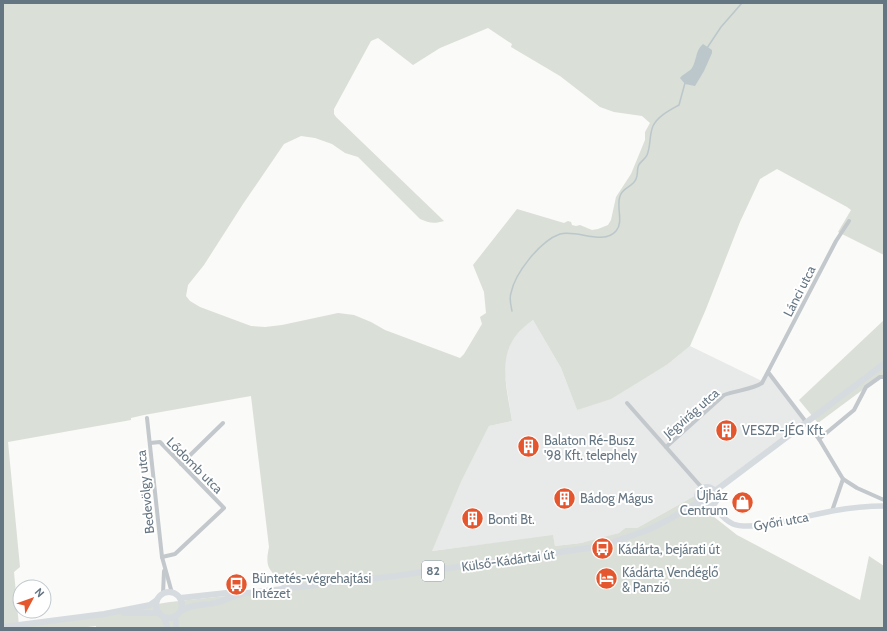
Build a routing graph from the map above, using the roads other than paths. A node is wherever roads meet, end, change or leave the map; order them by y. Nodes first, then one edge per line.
1 (849, 221) dead end
2 (884, 364) edge
3 (768, 372) junction
4 (884, 377) edge
5 (627, 403) dead end
6 (146, 418) dead end
7 (806, 422) junction
8 (223, 423) dead end
9 (819, 439) junction
10 (150, 443) junction
11 (666, 447) junction
12 (181, 464) junction
13 (843, 479) junction
14 (703, 489) junction
15 (715, 491) junction
16 (884, 500) edge
17 (699, 502) junction
18 (713, 506) junction
19 (884, 506) edge
20 (832, 511) junction
21 (162, 557) junction
22 (164, 564) junction
23 (172, 593) junction
24 (163, 594) junction
25 (236, 594) junction
26 (180, 598) junction
27 (157, 600) junction
28 (181, 611) junction
29 (159, 613) junction
30 (104, 614) junction
31 (176, 616) junction
32 (164, 618) junction
33 (3, 627) edge
34 (168, 628) edge
35 (176, 628) edge

1 - 3 street, Lánci utca
2 - 7 main road
3 - 7 street
3 - 11 street, Jégvirág utca
4 - 9 street
5 - 11 street
6 - 10 street, Bedevölgy utca
7 - 9 street
7 - 15 main road
8 - 12 street
9 - 13 street
10 - 12 street, Lődomb utca
10 - 21 street, Bedevölgy utca
11 - 14 street
12 - 21 street, Lődomb utca
13 - 16 street
13 - 20 street
14 - 15 main road
14 - 17 main road
15 - 18 main road
17 - 18 main road
17 - 25 main road, Külső-Kádártai út / 82
18 - 20 street, Győri utca
19 - 20 street, Győri utca
21 - 22 street, Bedevölgy utca
22 - 23 street, Bedevölgy utca
22 - 24 street, Bedevölgy utca
23 - 24 main road
23 - 26 main road
24 - 27 main road
25 - 26 main road, Külső-Kádártai út / 82
25 - 28 main road, Külső-Kádártai út / 82
26 - 28 main road
27 - 29 main road
27 - 30 main road
28 - 31 main road, 82
29 - 30 main road
29 - 32 main road
30 - 33 main road
31 - 32 main road
31 - 35 street
32 - 34 street

